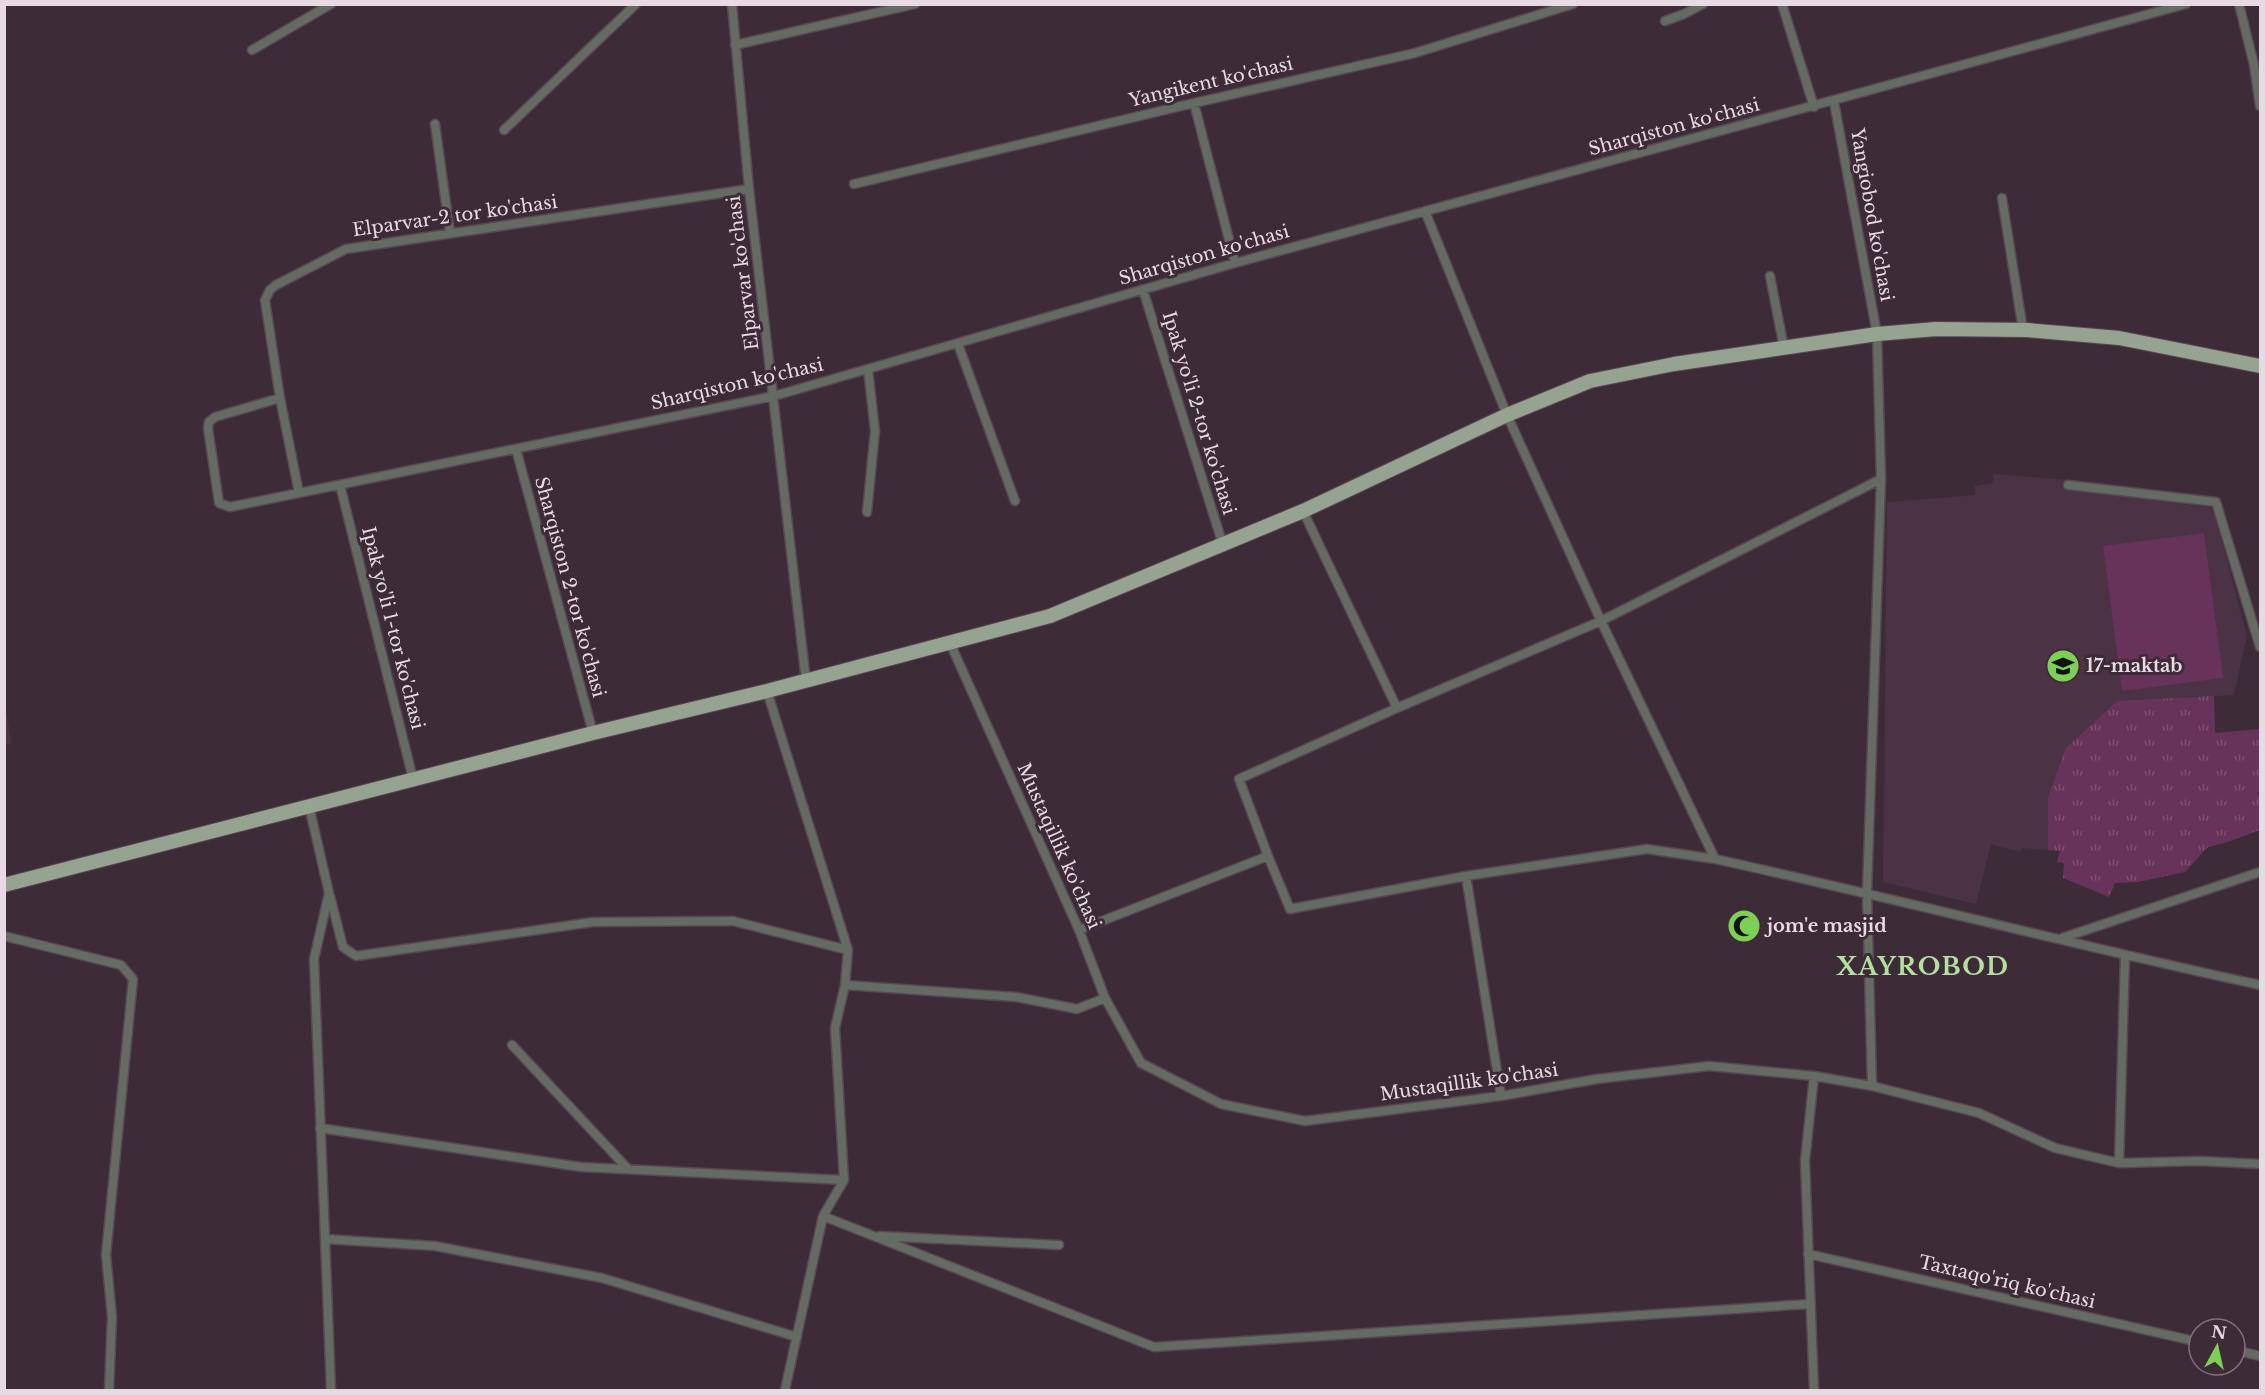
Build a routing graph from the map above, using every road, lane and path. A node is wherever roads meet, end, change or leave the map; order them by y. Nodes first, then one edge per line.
1 (331, 4) edge
2 (636, 4) edge
3 (732, 4) edge
4 (915, 4) edge
5 (1573, 4) edge
6 (1703, 4) edge
7 (1782, 4) edge
8 (2186, 4) edge
9 (2239, 4) edge
10 (1553, 7) edge
11 (1665, 21) dead end
12 (735, 45) junction
13 (252, 50) dead end
14 (2257, 64) edge
15 (1194, 102) junction
16 (1834, 102) junction
17 (2260, 106) edge
18 (1814, 107) junction
19 (435, 124) dead end
20 (504, 130) dead end
21 (854, 184) dead end
22 (749, 189) junction
23 (2002, 198) dead end
24 (1425, 211) junction
25 (450, 233) junction
26 (1235, 263) junction
27 (1770, 276) dead end
28 (1143, 290) junction
29 (2023, 330) junction
30 (1877, 334) junction
31 (958, 344) junction
32 (1784, 348) junction
33 (2260, 366) edge
34 (868, 369) junction
35 (774, 396) junction
36 (280, 399) junction
37 (1508, 415) junction
38 (516, 449) junction
39 (1881, 479) junction
40 (340, 485) junction
41 (2068, 485) dead end
42 (299, 493) junction
43 (1015, 501) dead end
44 (1303, 511) junction
45 (867, 512) dead end
46 (1223, 545) junction
47 (1601, 621) junction
48 (950, 643) junction
49 (2260, 647) edge
50 (806, 681) junction
51 (767, 691) junction
52 (1397, 708) junction
53 (593, 734) junction
54 (413, 779) junction
55 (309, 806) junction
56 (1268, 856) junction
57 (1715, 859) junction
58 (2260, 872) edge
59 (1466, 876) junction
60 (4, 885) edge
61 (1867, 892) junction
62 (329, 893) junction
63 (1079, 930) junction
64 (4, 936) edge
65 (2062, 938) junction
66 (848, 950) junction
67 (2125, 956) junction
68 (845, 985) junction
69 (2260, 985) edge
70 (1105, 998) junction
71 (512, 1045) dead end
72 (1814, 1076) junction
73 (1872, 1086) junction
74 (1501, 1096) junction
75 (320, 1128) junction
76 (2119, 1163) junction
77 (2260, 1164) edge
78 (628, 1169) junction
79 (844, 1180) junction
80 (823, 1216) junction
81 (874, 1236) junction
82 (325, 1239) junction
83 (1059, 1245) dead end
84 (1808, 1254) junction
85 (1810, 1304) junction
86 (797, 1337) junction
87 (2187, 1339) edge
88 (109, 1390) edge
89 (331, 1390) edge
90 (785, 1390) edge
91 (1814, 1390) edge

1 - 13 street
2 - 20 street
3 - 12 street, Elparvar ko'chasi
4 - 12 street
5 - 10 street, Yangikent ko'chasi
6 - 11 street
7 - 18 street
8 - 16 street, Sharqiston ko'chasi
9 - 14 street
10 - 15 street, Yangikent ko'chasi
12 - 22 street, Elparvar ko'chasi
14 - 17 street
15 - 21 street, Yangikent ko'chasi
15 - 26 street
16 - 18 street, Sharqiston ko'chasi
16 - 30 street, Yangiobod ko'chasi
18 - 24 street, Sharqiston ko'chasi
19 - 25 street
22 - 25 street, Elparvar-2 tor ko'chasi
22 - 35 street, Elparvar ko'chasi
23 - 29 street
24 - 26 street, Sharqiston ko'chasi
24 - 37 street
25 - 36 street, Elparvar-2 tor ko'chasi
26 - 28 street, Sharqiston ko'chasi
27 - 32 street
28 - 31 street, Sharqiston ko'chasi
28 - 46 street, Ipak yo'li 2-tor ko'chasi
29 - 30 main road
29 - 33 main road
30 - 32 main road
30 - 39 street, Yangiobod ko'chasi
31 - 34 street, Sharqiston ko'chasi
31 - 43 street
32 - 37 main road
34 - 35 street, Sharqiston ko'chasi
34 - 45 street
35 - 38 street, Sharqiston ko'chasi
35 - 50 street, Elparvar ko'chasi
36 - 42 street, Elparvar-2 tor ko'chasi
36 - 42 street, Sharqiston ko'chasi
37 - 44 main road
37 - 47 street
38 - 40 street, Sharqiston ko'chasi
38 - 53 street, Sharqiston 2-tor ko'chasi
39 - 47 street
39 - 61 street, Yangiobod ko'chasi
40 - 42 street, Sharqiston ko'chasi
40 - 54 street, Ipak yo'li 1-tor ko'chasi
41 - 49 street
44 - 46 main road
44 - 52 street
46 - 48 main road
47 - 52 street
47 - 57 street
48 - 50 main road
48 - 63 street, Mustaqillik ko'chasi
50 - 51 main road
51 - 53 main road
51 - 66 street
52 - 56 street
53 - 54 main road
54 - 55 main road
55 - 60 main road
55 - 62 street
56 - 59 street
56 - 63 street
57 - 59 street
57 - 61 street
58 - 65 street
59 - 74 street
61 - 65 street
61 - 73 street, Yangiobod ko'chasi
62 - 66 street
62 - 75 street
63 - 70 street, Mustaqillik ko'chasi
64 - 88 street
65 - 67 street
66 - 68 street
67 - 69 street
67 - 76 street
68 - 70 street
68 - 79 street
70 - 74 street, Mustaqillik ko'chasi
71 - 78 street
72 - 73 street, Mustaqillik ko'chasi
72 - 74 street, Mustaqillik ko'chasi
72 - 84 street
73 - 76 street, Mustaqillik ko'chasi
75 - 78 street
75 - 82 street
76 - 77 street, Mustaqillik ko'chasi
78 - 79 street
79 - 80 street
80 - 81 street
80 - 86 street
81 - 83 street
81 - 85 street
82 - 86 street
82 - 89 street
84 - 85 street
84 - 87 street, Taxtaqo'riq ko'chasi
85 - 91 street
86 - 90 street

